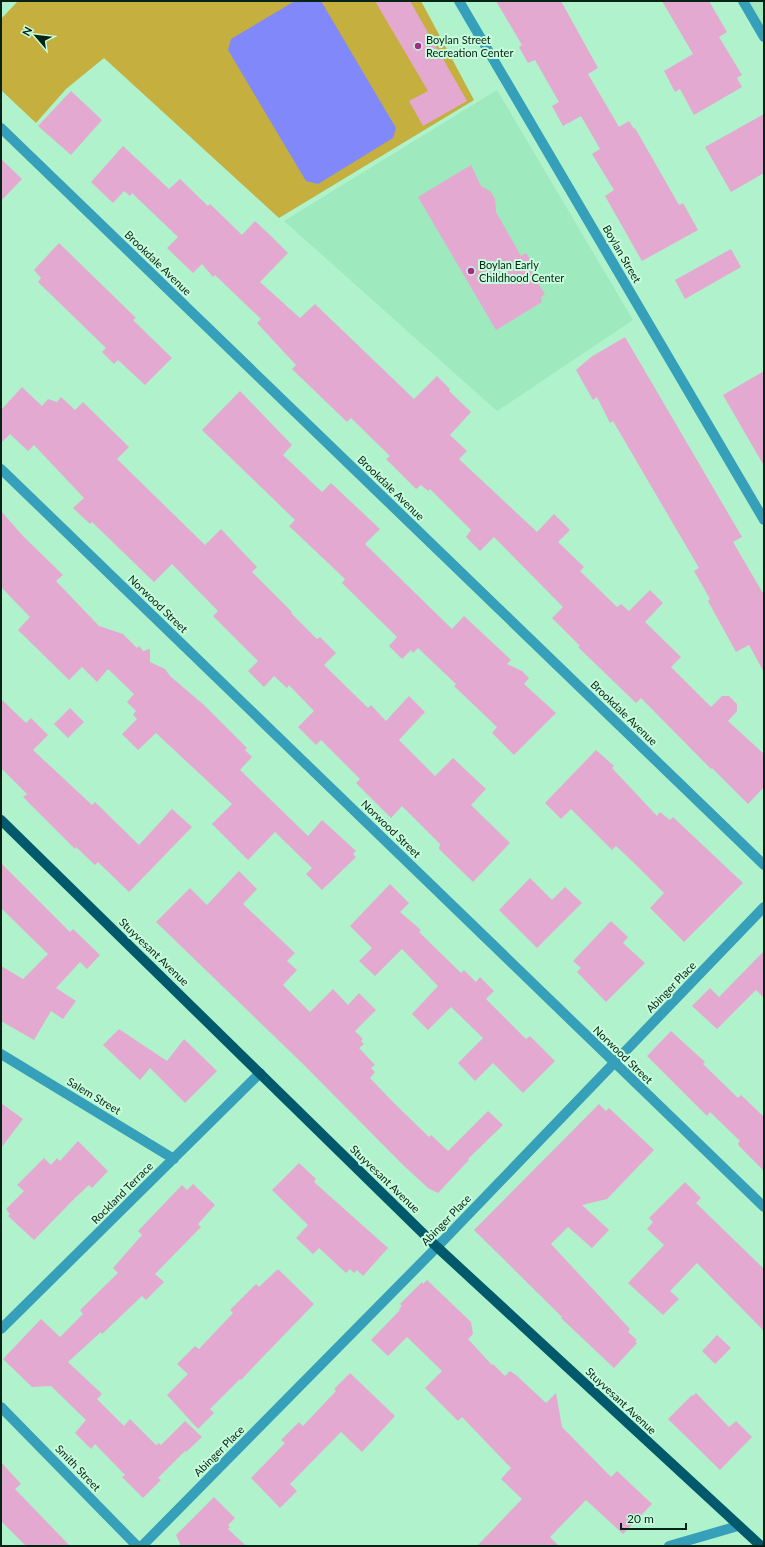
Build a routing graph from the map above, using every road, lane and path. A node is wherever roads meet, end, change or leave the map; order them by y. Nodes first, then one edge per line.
1 (459, 1) edge
2 (743, 1) edge
3 (764, 37) edge
4 (1, 128) edge
5 (1, 469) edge
6 (764, 520) edge
7 (1, 820) edge
8 (764, 866) edge
9 (764, 908) edge
10 (1, 1054) edge
11 (614, 1063) junction
12 (260, 1073) junction
13 (174, 1159) junction
14 (764, 1208) edge
15 (437, 1247) junction
16 (1, 1329) edge
17 (1, 1407) edge
18 (738, 1526) junction
19 (137, 1546) edge
20 (142, 1546) edge
21 (669, 1546) edge
22 (761, 1546) edge

1 - 6 street, Boylan Street
2 - 3 street
4 - 8 street, Brookdale Avenue
5 - 11 street, Norwood Street
7 - 12 main road, Stuyvesant Avenue
9 - 11 street, Abinger Place
10 - 13 street, Salem Street
11 - 14 street, Norwood Street
11 - 15 street, Abinger Place
12 - 13 street, Rockland Terrace
12 - 15 main road, Stuyvesant Avenue
13 - 16 street, Rockland Terrace
15 - 18 main road, Stuyvesant Avenue
15 - 20 street, Abinger Place
17 - 19 street, Smith Street
18 - 21 street
18 - 22 main road, Stuyvesant Avenue

